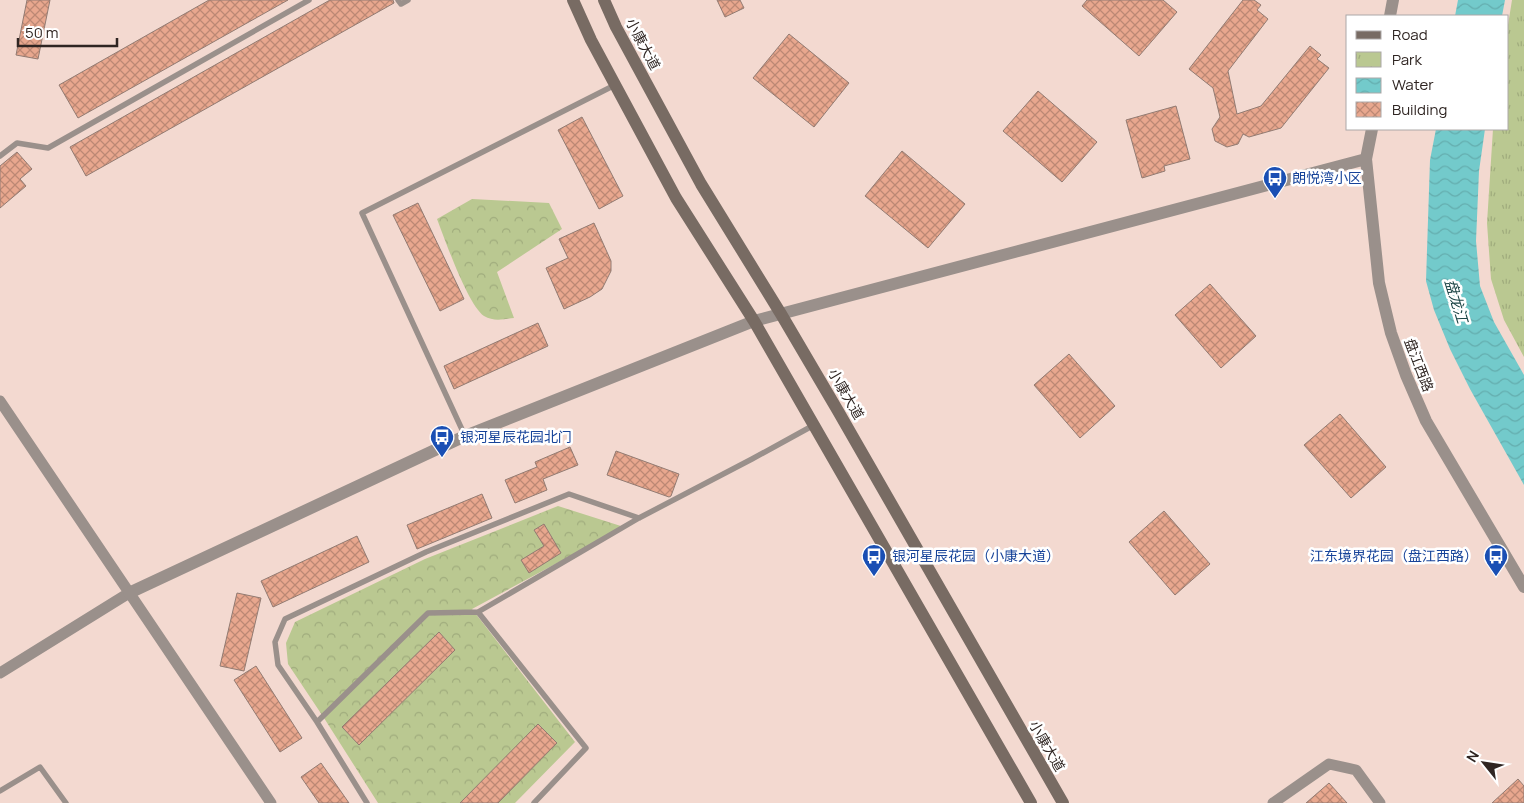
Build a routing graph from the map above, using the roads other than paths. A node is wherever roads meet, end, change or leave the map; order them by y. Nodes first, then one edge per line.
1 (310, 0) edge
2 (398, 0) edge
3 (408, 0) edge
4 (573, 0) edge
5 (604, 0) edge
6 (1393, 0) edge
7 (1390, 15) edge
8 (615, 84) junction
9 (1372, 130) edge
10 (0, 156) edge
11 (1366, 159) junction
12 (781, 314) junction
13 (754, 321) junction
14 (0, 401) edge
15 (814, 425) junction
16 (465, 436) junction
17 (639, 518) junction
18 (1524, 587) edge
19 (129, 593) junction
20 (478, 612) junction
21 (0, 673) edge
22 (317, 722) junction
23 (0, 791) edge
24 (66, 803) edge
25 (271, 803) edge
26 (367, 803) edge
27 (534, 803) edge
28 (1031, 803) edge
29 (1063, 803) edge
30 (1273, 803) edge
31 (1380, 803) edge

1 - 10 lane
2 - 3 lane
4 - 8 main road
5 - 12 main road, 小康大道
6 - 7 street
8 - 13 main road
8 - 16 lane
9 - 11 street, 盘江西路
11 - 12 street
11 - 18 street, 盘江西路
12 - 13 street
12 - 29 main road, 小康大道
13 - 15 main road
13 - 16 street
14 - 19 street
15 - 17 lane
15 - 28 main road
16 - 19 street
17 - 20 lane
17 - 22 lane
19 - 21 street
19 - 25 street
20 - 22 lane
20 - 27 lane
22 - 26 lane
23 - 24 lane
30 - 31 street

